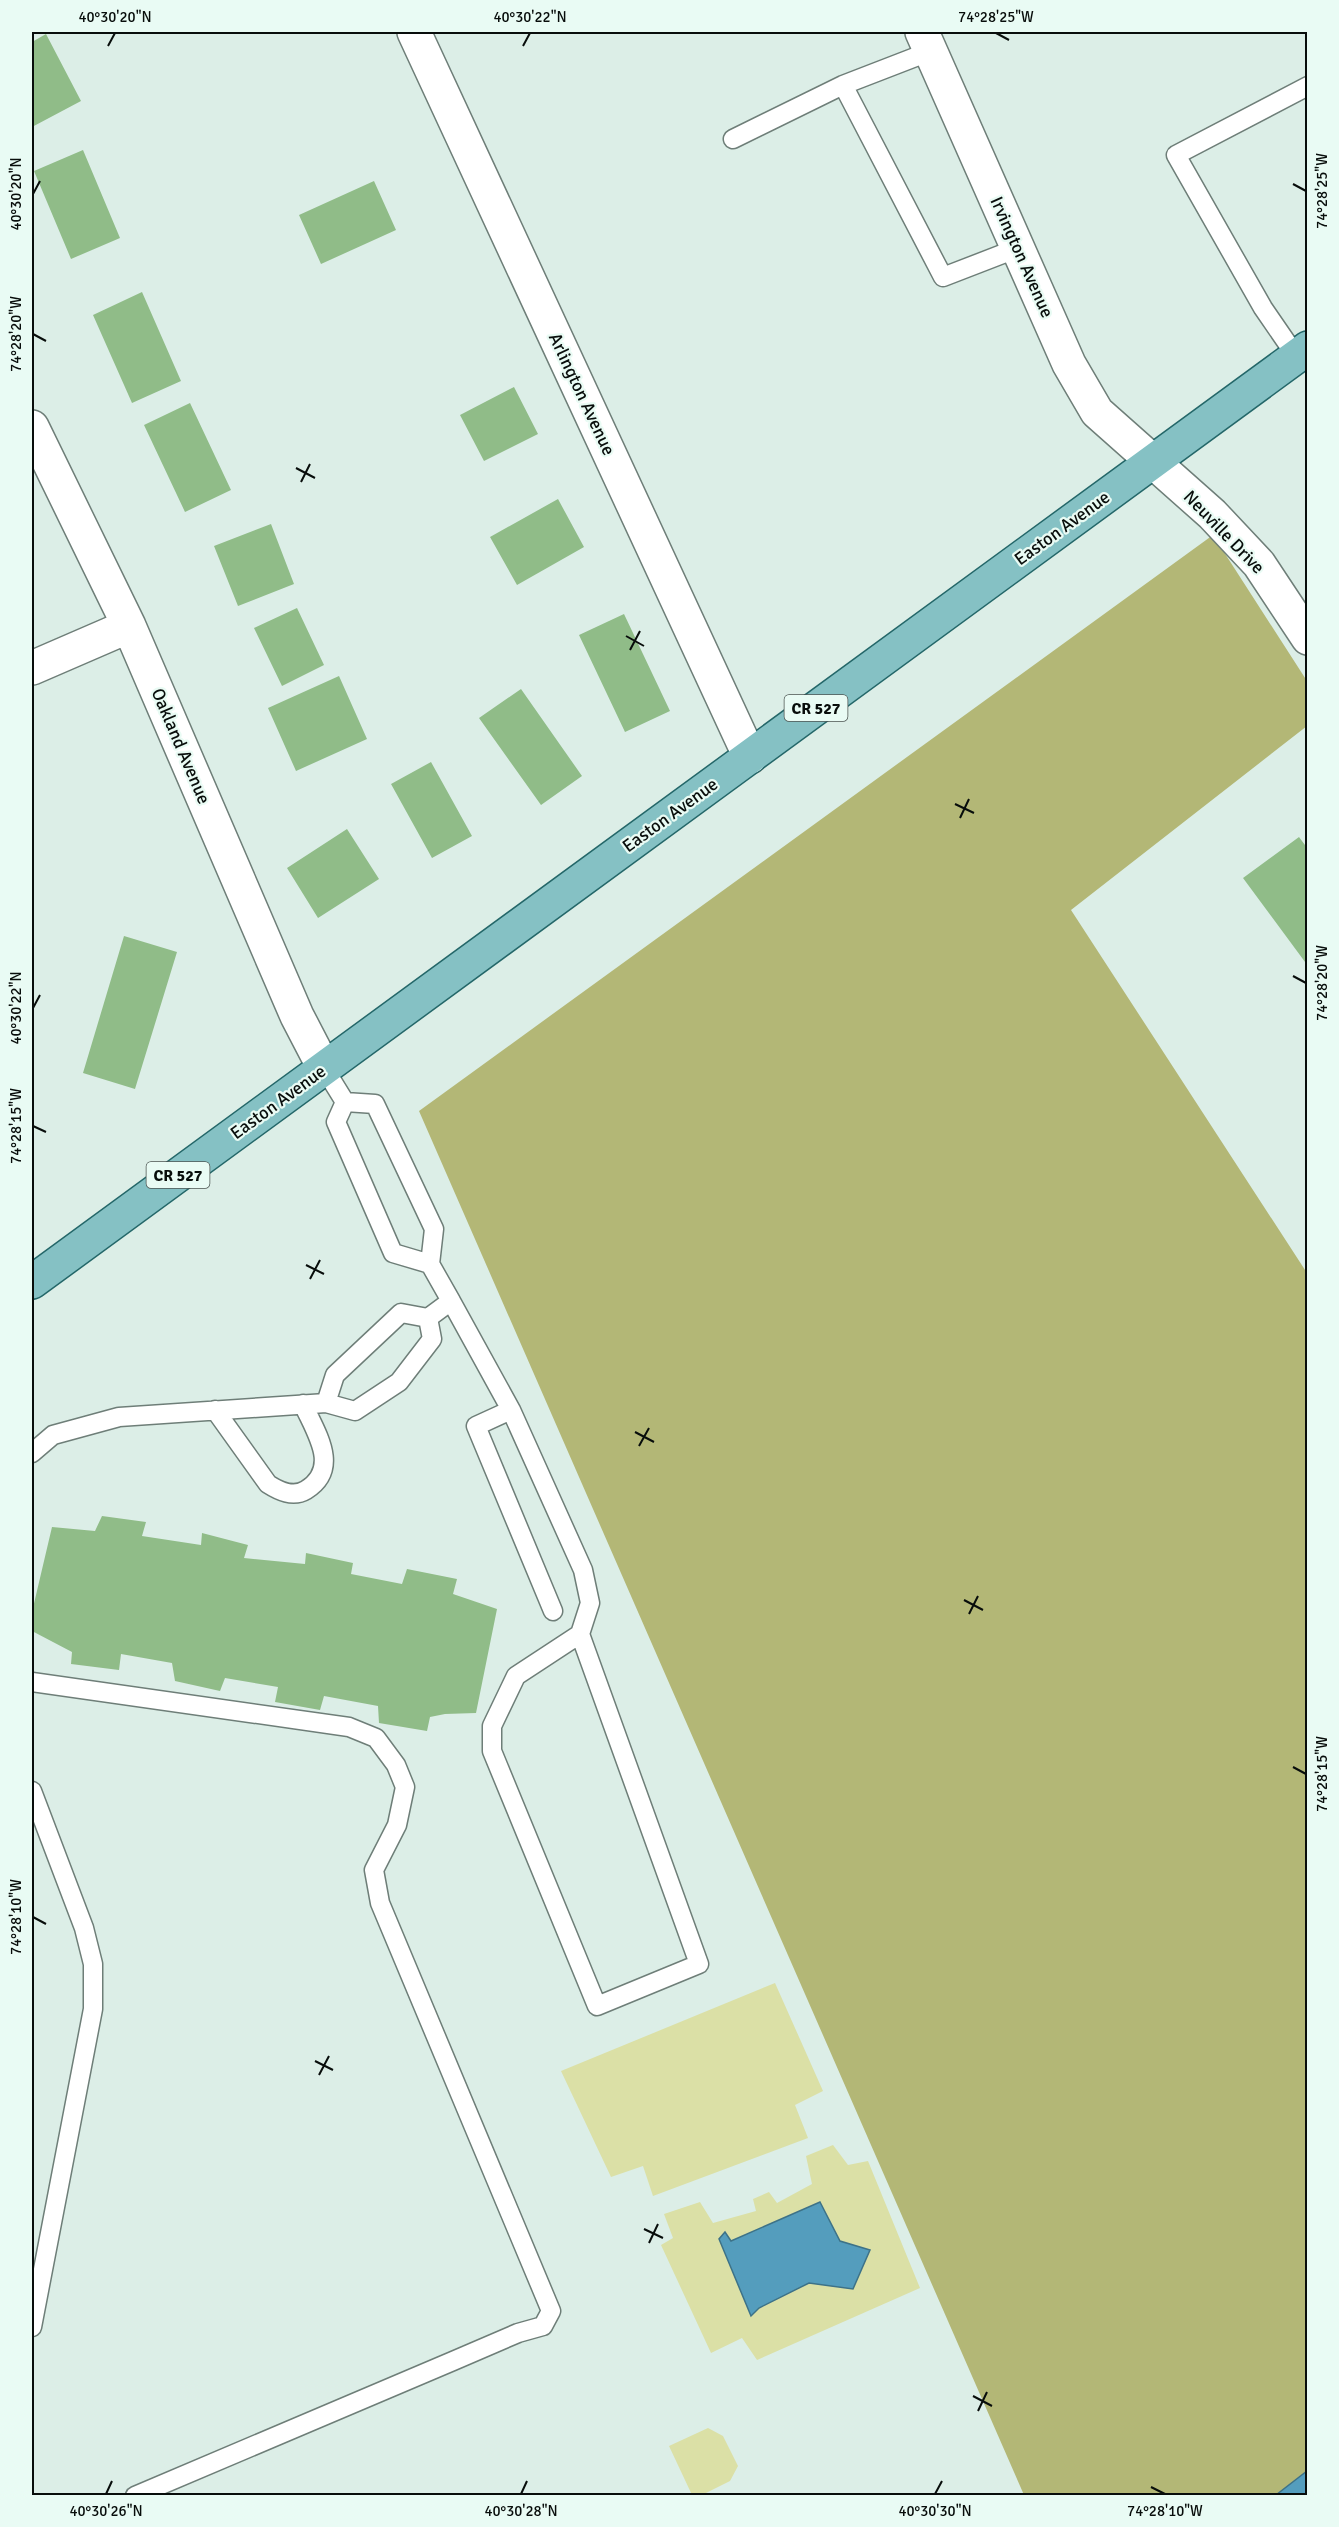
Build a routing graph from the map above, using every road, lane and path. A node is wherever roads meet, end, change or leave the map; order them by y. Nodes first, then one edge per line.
1 (414, 32) edge
2 (927, 41) edge
3 (843, 85) junction
4 (1308, 86) edge
5 (733, 139) dead end
6 (1018, 248) junction
7 (1302, 352) edge
8 (32, 427) edge
9 (1153, 462) junction
10 (129, 626) junction
11 (1308, 638) edge
12 (32, 668) edge
13 (750, 757) junction
14 (324, 1068) junction
15 (345, 1102) junction
16 (430, 1264) junction
17 (32, 1282) edge
18 (451, 1300) junction
19 (428, 1318) junction
20 (326, 1403) junction
21 (303, 1404) junction
22 (215, 1410) junction
23 (511, 1410) junction
24 (32, 1453) edge
25 (553, 1611) dead end
26 (580, 1634) junction
27 (32, 1682) edge
28 (32, 1791) edge
29 (32, 2327) edge
30 (135, 2496) edge

1 - 13 street, Arlington Avenue
2 - 3 lane
2 - 6 street, Irvington Avenue
3 - 5 lane
3 - 6 lane
4 - 7 lane
6 - 9 street, Irvington Avenue
7 - 9 main road, Easton Avenue / CR 527
8 - 10 street, Oakland Avenue
9 - 11 street, Neuville Drive
9 - 13 main road, Easton Avenue / CR 527
10 - 12 street
10 - 14 street, Oakland Avenue
13 - 14 main road, Easton Avenue / CR 527
14 - 15 lane
14 - 17 main road, Easton Avenue / CR 527
15 - 16 lane
15 - 16 lane
16 - 18 lane
18 - 19 lane
18 - 23 lane
19 - 20 lane
19 - 20 lane
20 - 21 lane
21 - 22 lane
21 - 22 lane
22 - 24 lane
23 - 25 lane
23 - 26 lane
26 - 26 lane
27 - 30 lane
28 - 29 lane

